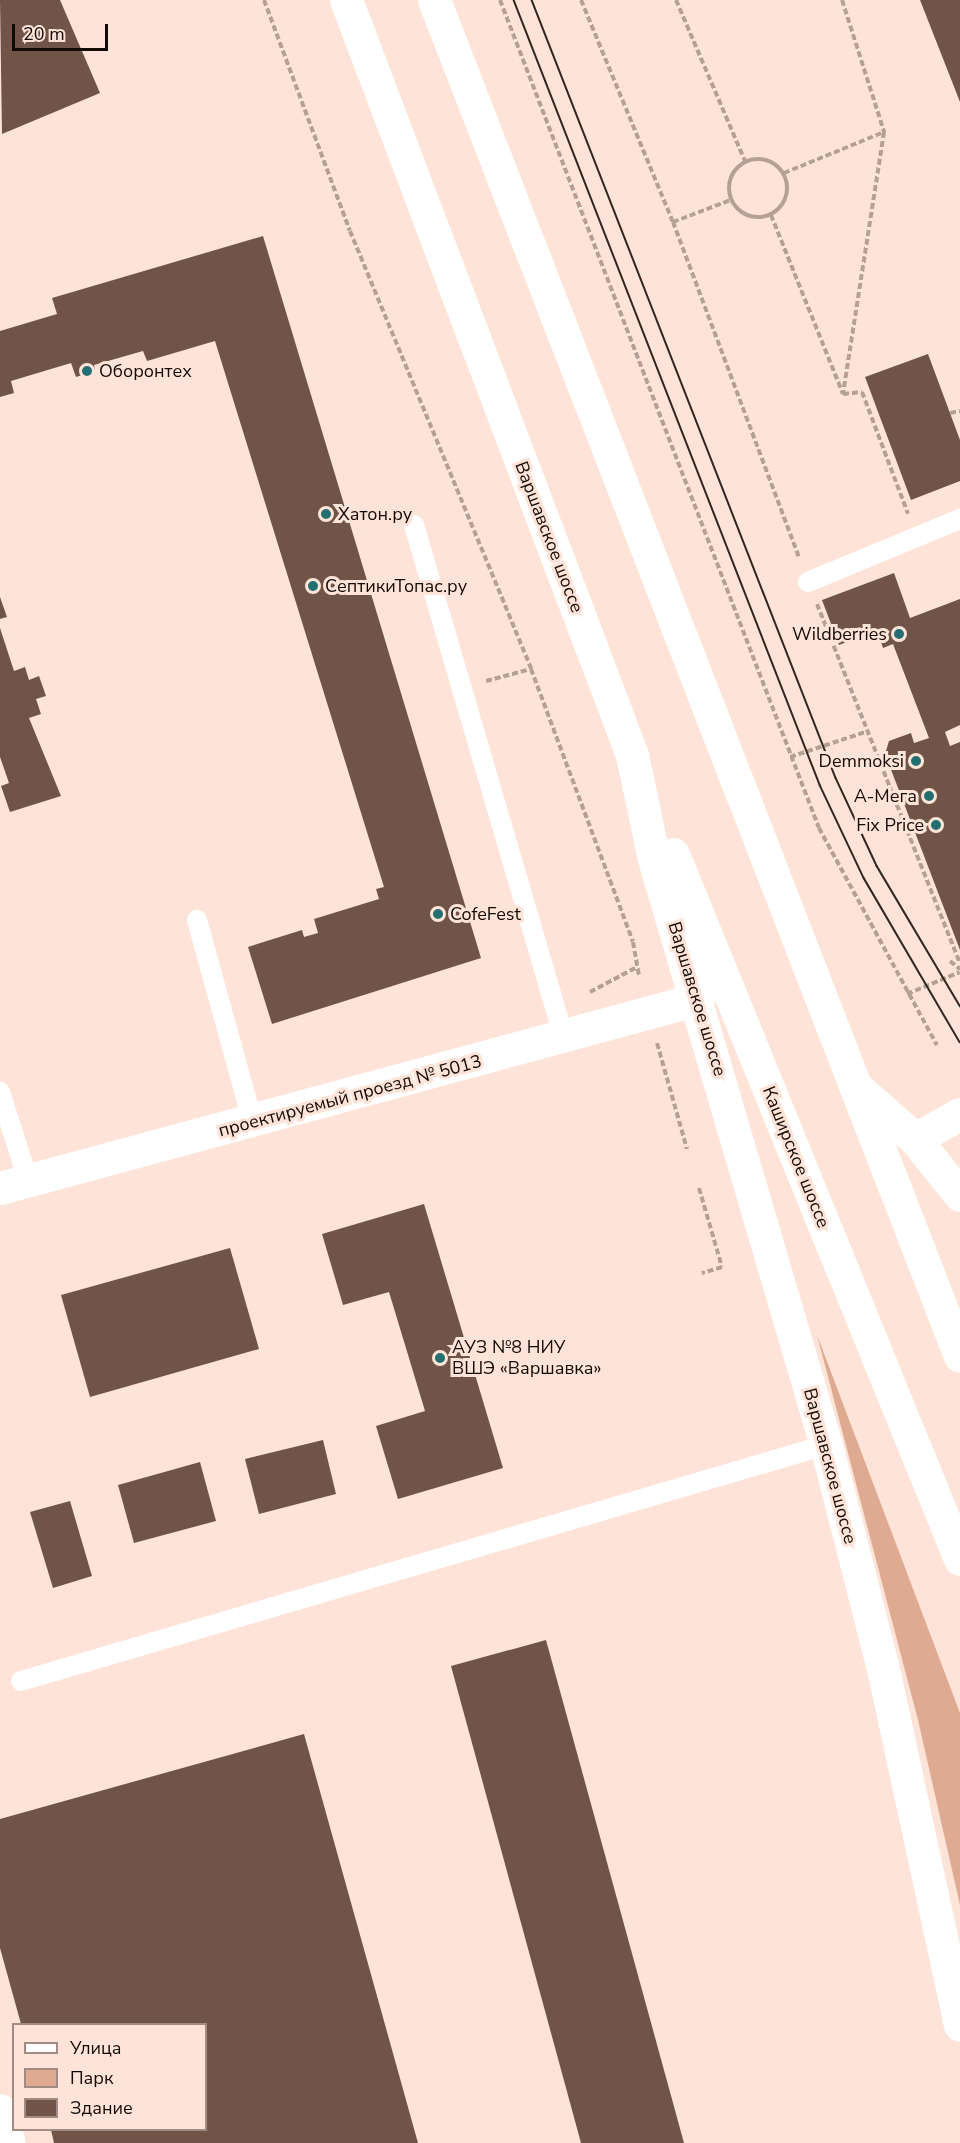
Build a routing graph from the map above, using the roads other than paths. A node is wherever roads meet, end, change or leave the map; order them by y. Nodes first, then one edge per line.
1 (346, 0) edge
2 (434, 0) edge
3 (960, 519) edge
4 (414, 525) dead end
5 (808, 582) road end
6 (632, 755) junction
7 (197, 920) dead end
8 (698, 999) junction
9 (564, 1038) junction
10 (858, 1089) junction
11 (0, 1092) edge
12 (960, 1114) edge
13 (253, 1123) junction
14 (915, 1139) junction
15 (14, 1184) edge
16 (960, 1195) edge
17 (960, 1356) edge
18 (826, 1445) junction
19 (960, 1559) edge
20 (21, 1681) dead end
21 (960, 2025) edge
22 (0, 2110) edge
23 (9, 2143) edge

1 - 6 main road, Варшавское шоссе
2 - 10 main road
3 - 5 lane
4 - 9 lane
6 - 8 main road, Варшавское шоссе
6 - 19 main road, Каширское шоссе
7 - 13 lane
8 - 9 main road, проектируемый проезд № 5013
8 - 18 main road, Варшавское шоссе
9 - 13 main road, проектируемый проезд № 5013
10 - 14 main road
10 - 17 main road
11 - 15 lane
12 - 14 main road
13 - 15 main road, проектируемый проезд № 5013
14 - 16 main road
18 - 20 lane
18 - 21 main road, Варшавское шоссе
22 - 23 main road

